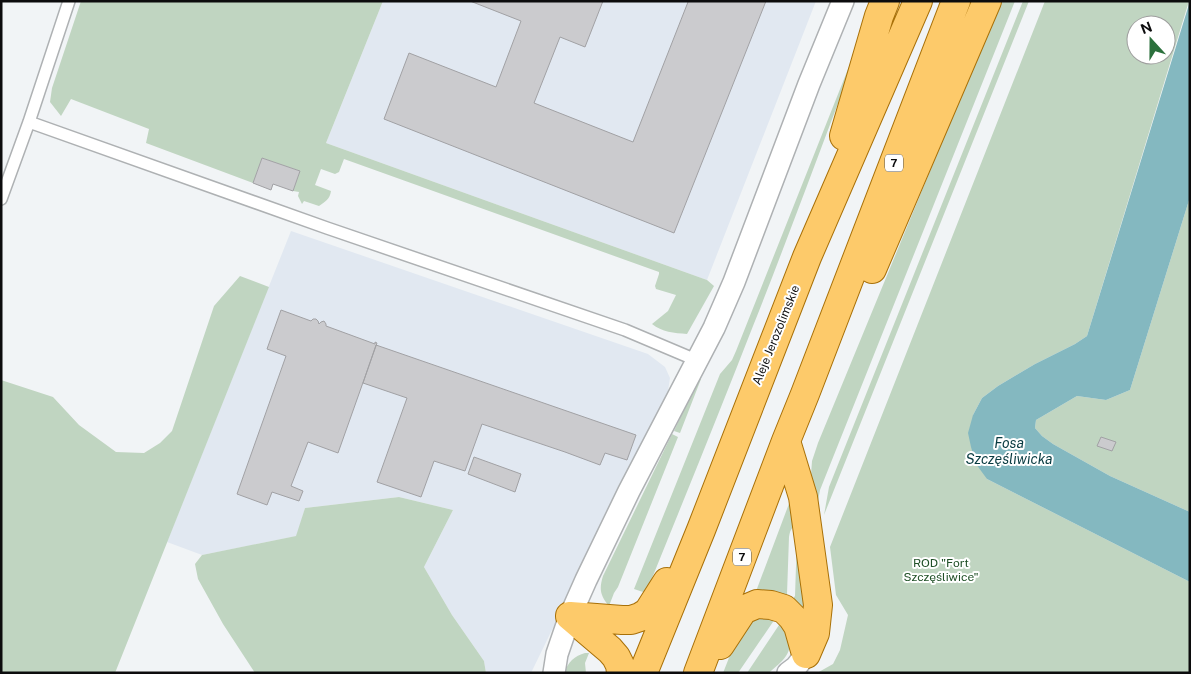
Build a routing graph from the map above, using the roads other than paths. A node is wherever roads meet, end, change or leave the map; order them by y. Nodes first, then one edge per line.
1 (843, 1) edge
2 (885, 1) edge
3 (918, 1) edge
4 (956, 1) edge
5 (987, 1) edge
6 (66, 2) edge
7 (29, 122) junction
8 (1, 199) edge
9 (807, 257) junction
10 (832, 325) junction
11 (696, 360) junction
12 (786, 441) junction
13 (700, 530) junction
14 (570, 616) junction
15 (797, 663) edge
16 (554, 673) edge
17 (621, 673) edge
18 (643, 673) edge
19 (698, 673) edge
20 (703, 673) edge

1 - 11 street
2 - 9 main road
3 - 9 main road, Aleje Jerozolimskie
4 - 10 main road, 7
5 - 10 main road
6 - 7 lane
7 - 8 lane
7 - 11 lane
9 - 13 main road, Aleje Jerozolimskie
10 - 12 main road, 7
11 - 14 street
12 - 15 main road
12 - 19 main road, 7
13 - 14 main road
13 - 18 main road, Aleje Jerozolimskie
14 - 16 street
14 - 17 main road
15 - 20 main road

